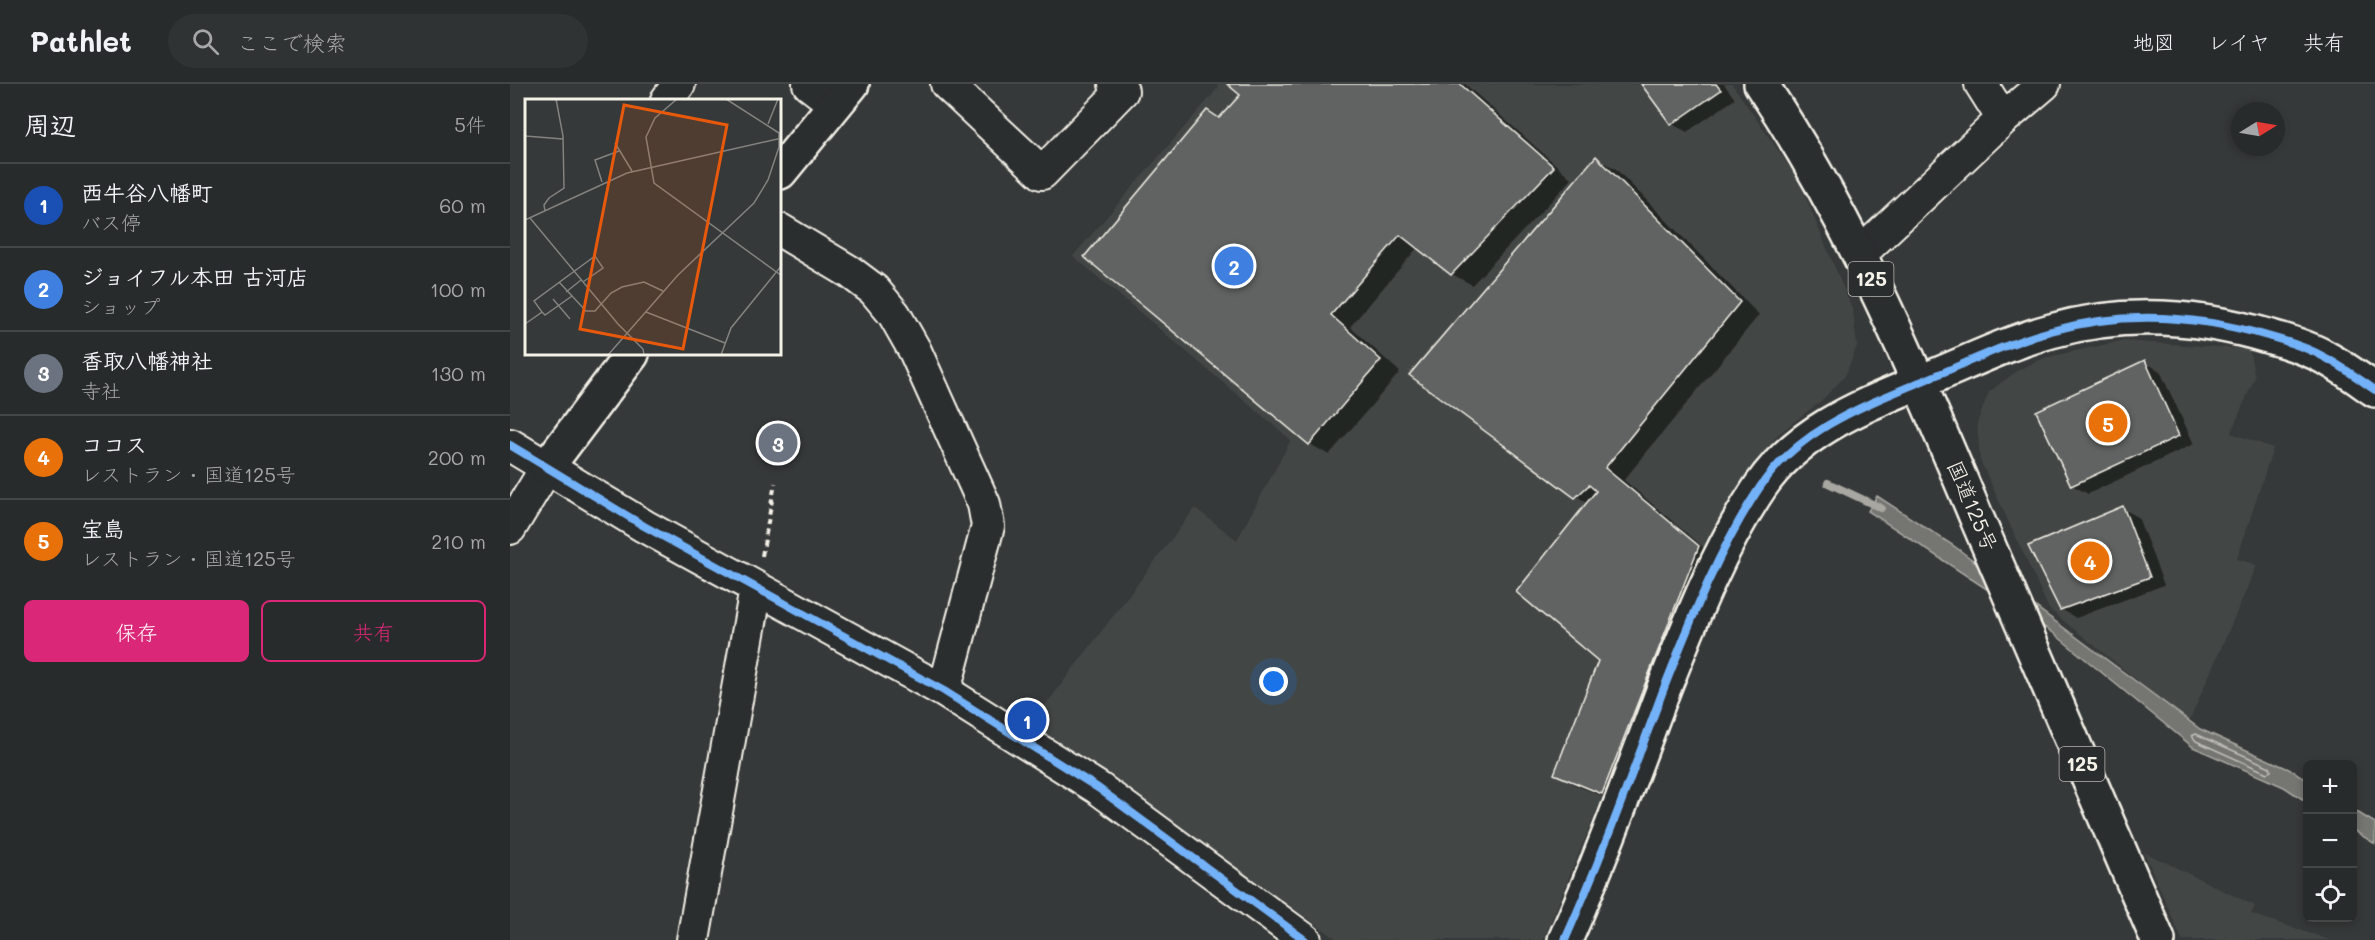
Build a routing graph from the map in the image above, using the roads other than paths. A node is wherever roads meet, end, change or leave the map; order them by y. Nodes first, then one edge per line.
1 (679, 84) edge
2 (809, 84) edge
3 (947, 84) edge
4 (1115, 84) edge
5 (1761, 84) edge
6 (1981, 84) edge
7 (2044, 84) edge
8 (844, 94) edge
9 (668, 99) edge
10 (2003, 119) junction
11 (782, 170) edge
12 (782, 231) edge
13 (1860, 254) junction
14 (630, 356) edge
15 (1919, 383) junction
16 (2375, 390) edge
17 (510, 445) edge
18 (547, 467) junction
19 (510, 528) edge
20 (756, 589) junction
21 (944, 691) junction
22 (693, 940) edge
23 (1305, 940) edge
24 (1565, 940) edge
25 (2158, 940) edge

1 - 9 street
2 - 8 street
3 - 4 street
5 - 13 main road, 国道125号 / 125
6 - 10 street
7 - 10 street
8 - 11 main road
10 - 13 street
12 - 21 street
13 - 15 main road, 国道125号 / 125
14 - 18 main road
15 - 16 main road
15 - 24 main road
15 - 25 main road, 国道125号 / 125
17 - 18 street
18 - 19 street
18 - 20 street
20 - 21 street
20 - 22 street
21 - 23 street

